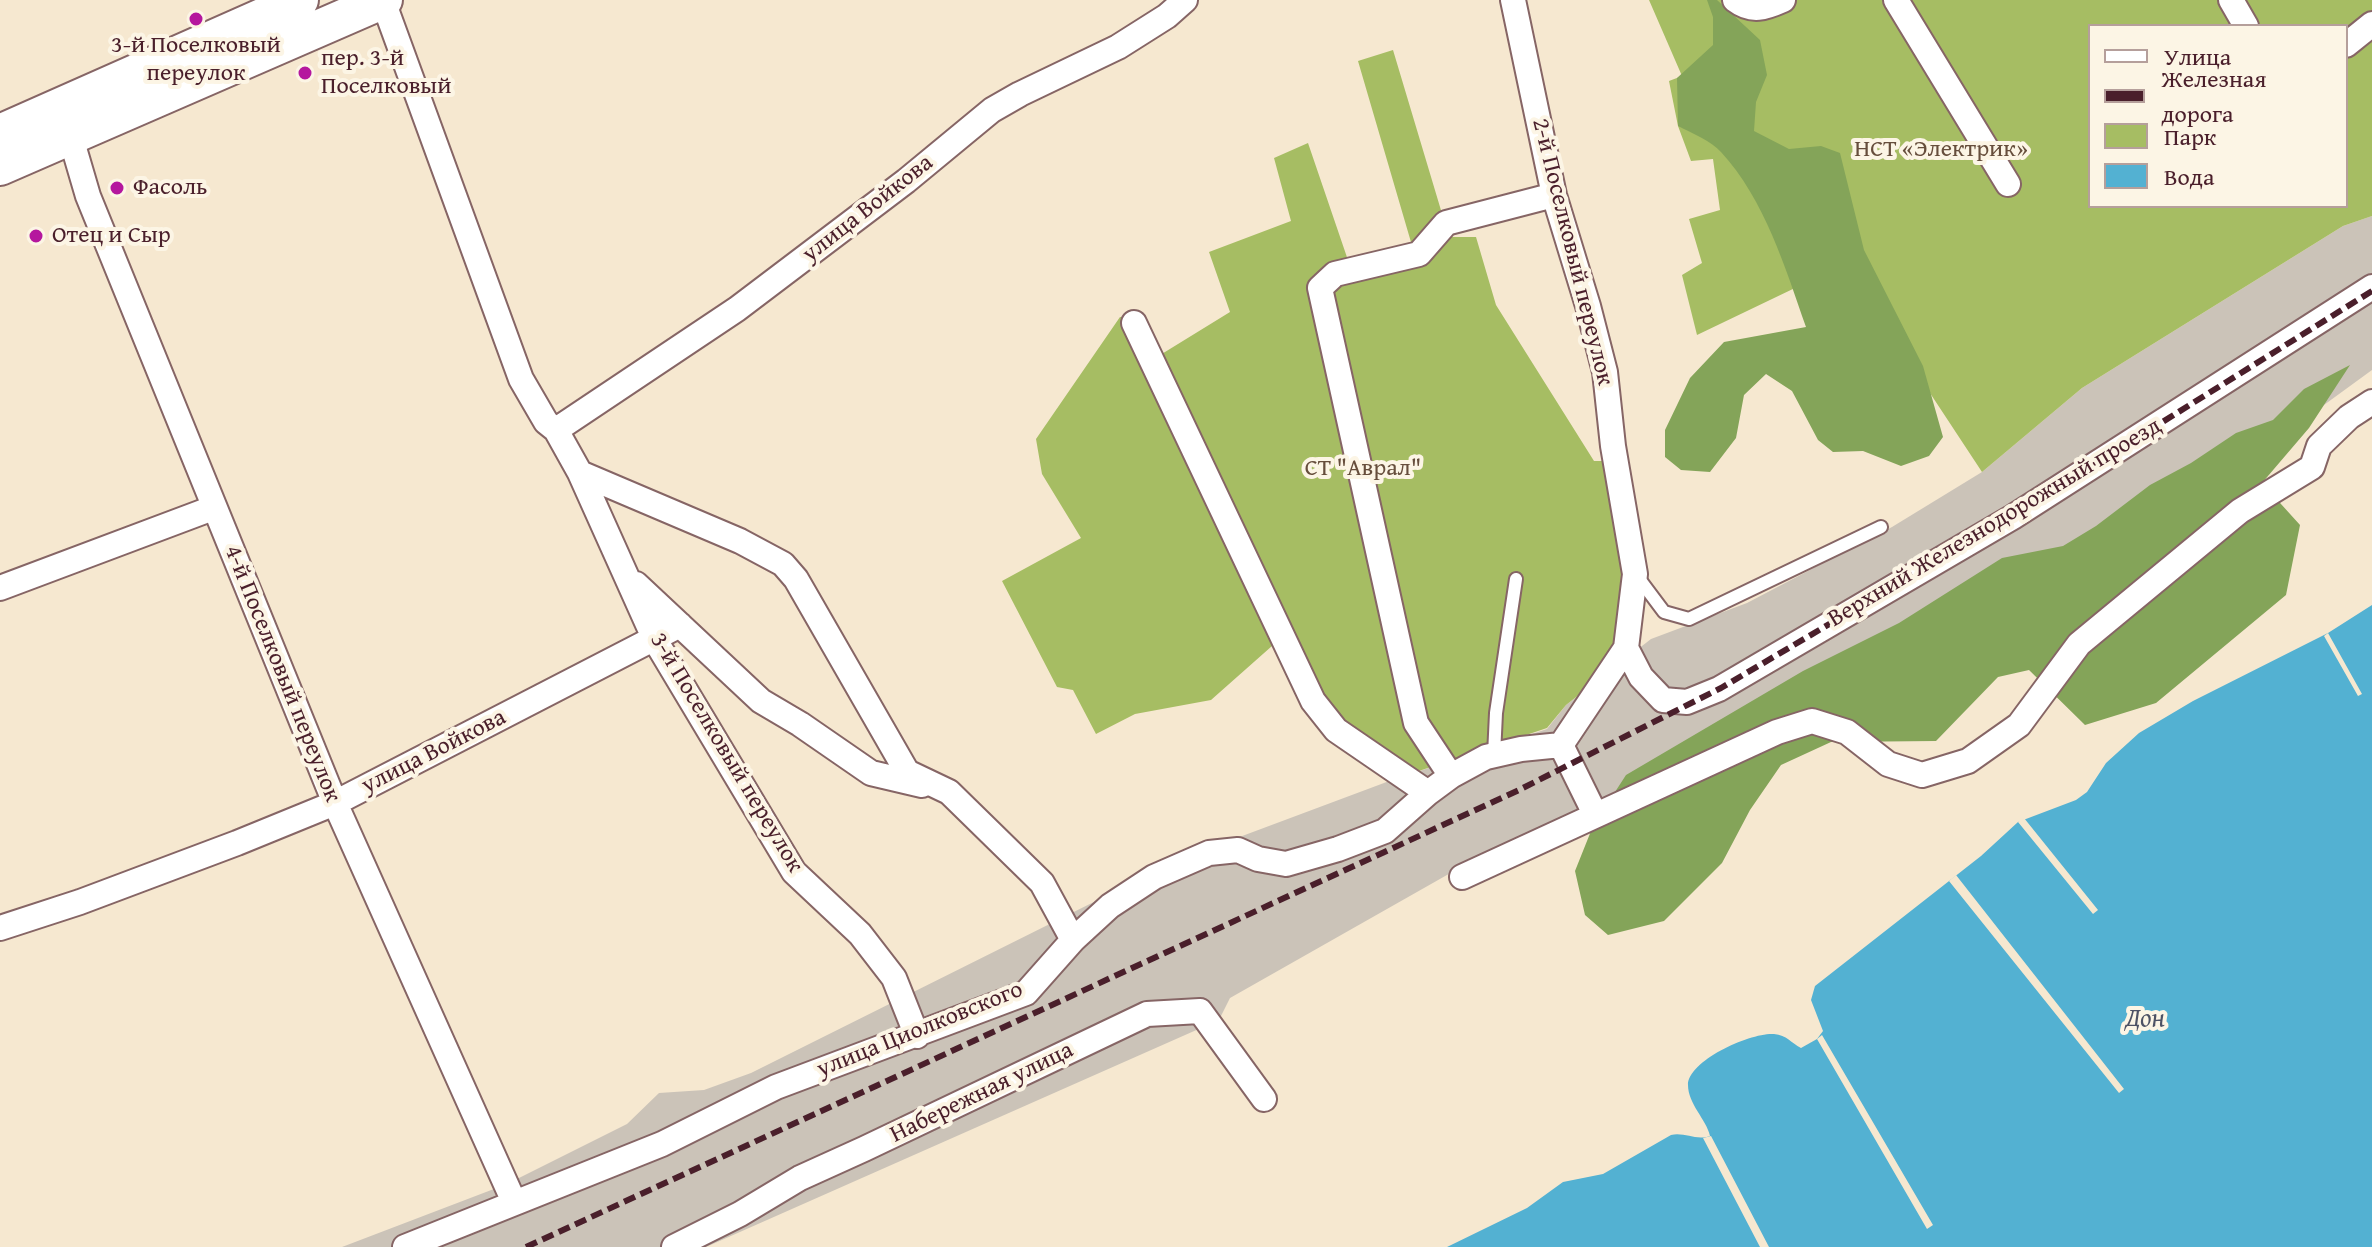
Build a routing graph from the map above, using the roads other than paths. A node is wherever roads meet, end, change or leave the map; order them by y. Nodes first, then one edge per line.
1 (300, 0) edge
2 (384, 0) edge
3 (1185, 0) edge
4 (1513, 0) edge
5 (1735, 0) edge
6 (1783, 0) edge
7 (1896, 0) edge
8 (2231, 0) edge
9 (2245, 24) edge
10 (2372, 24) edge
11 (2348, 43) edge
12 (0, 133) edge
13 (71, 138) junction
14 (0, 167) edge
15 (2008, 184) dead end
16 (1554, 195) junction
17 (2372, 287) edge
18 (1134, 323) dead end
19 (2372, 402) edge
20 (556, 430) junction
21 (580, 473) junction
22 (213, 508) junction
23 (1881, 527) dead end
24 (1635, 574) junction
25 (629, 577) junction
26 (1516, 579) dead end
27 (0, 588) edge
28 (680, 625) junction
29 (655, 640) junction
30 (1626, 648) junction
31 (1561, 745) junction
32 (1494, 755) junction
33 (1451, 776) junction
34 (949, 792) junction
35 (1428, 793) junction
36 (335, 803) junction
37 (1595, 814) junction
38 (1462, 877) dead end
39 (0, 928) edge
40 (1073, 940) junction
41 (917, 1036) junction
42 (1264, 1099) dead end
43 (514, 1202) junction
44 (405, 1247) edge
45 (674, 1247) edge

1 - 12 main road
2 - 13 main road
2 - 20 street, 3-й Поселковый переулок
3 - 20 street, улица Войкова
4 - 16 street, 2-й Поселковый переулок
5 - 6 street
7 - 15 street
8 - 9 street
10 - 11 street
13 - 14 main road
13 - 22 street, 4-й Поселковый переулок
16 - 24 street, 2-й Поселковый переулок
16 - 33 street
17 - 30 street, Верхний Железнодорожный проезд
18 - 35 street
19 - 37 street
20 - 21 street, 3-й Поселковый переулок
21 - 25 street, 3-й Поселковый переулок
21 - 34 street
22 - 27 street
22 - 36 street, 4-й Поселковый переулок
23 - 24 lane
24 - 30 street, 2-й Поселковый переулок
25 - 28 street, 3-й Поселковый переулок
25 - 29 street, 3-й Поселковый переулок
26 - 32 lane
28 - 29 street, улица Войкова
28 - 34 street, 3-й Поселковый переулок
29 - 36 street, улица Войкова
29 - 41 street, 3-й Поселковый переулок
30 - 31 street
31 - 32 street, улица Циолковского
31 - 37 street
32 - 33 street, улица Циолковского
33 - 35 street, улица Циолковского
34 - 40 street
35 - 40 street, улица Циолковского
36 - 39 street, улица Войкова
36 - 43 street, 4-й Поселковый переулок
37 - 38 street
40 - 41 street, улица Циолковского
41 - 43 street, улица Циолковского
42 - 45 street, Набережная улица
43 - 44 street, улица Циолковского

